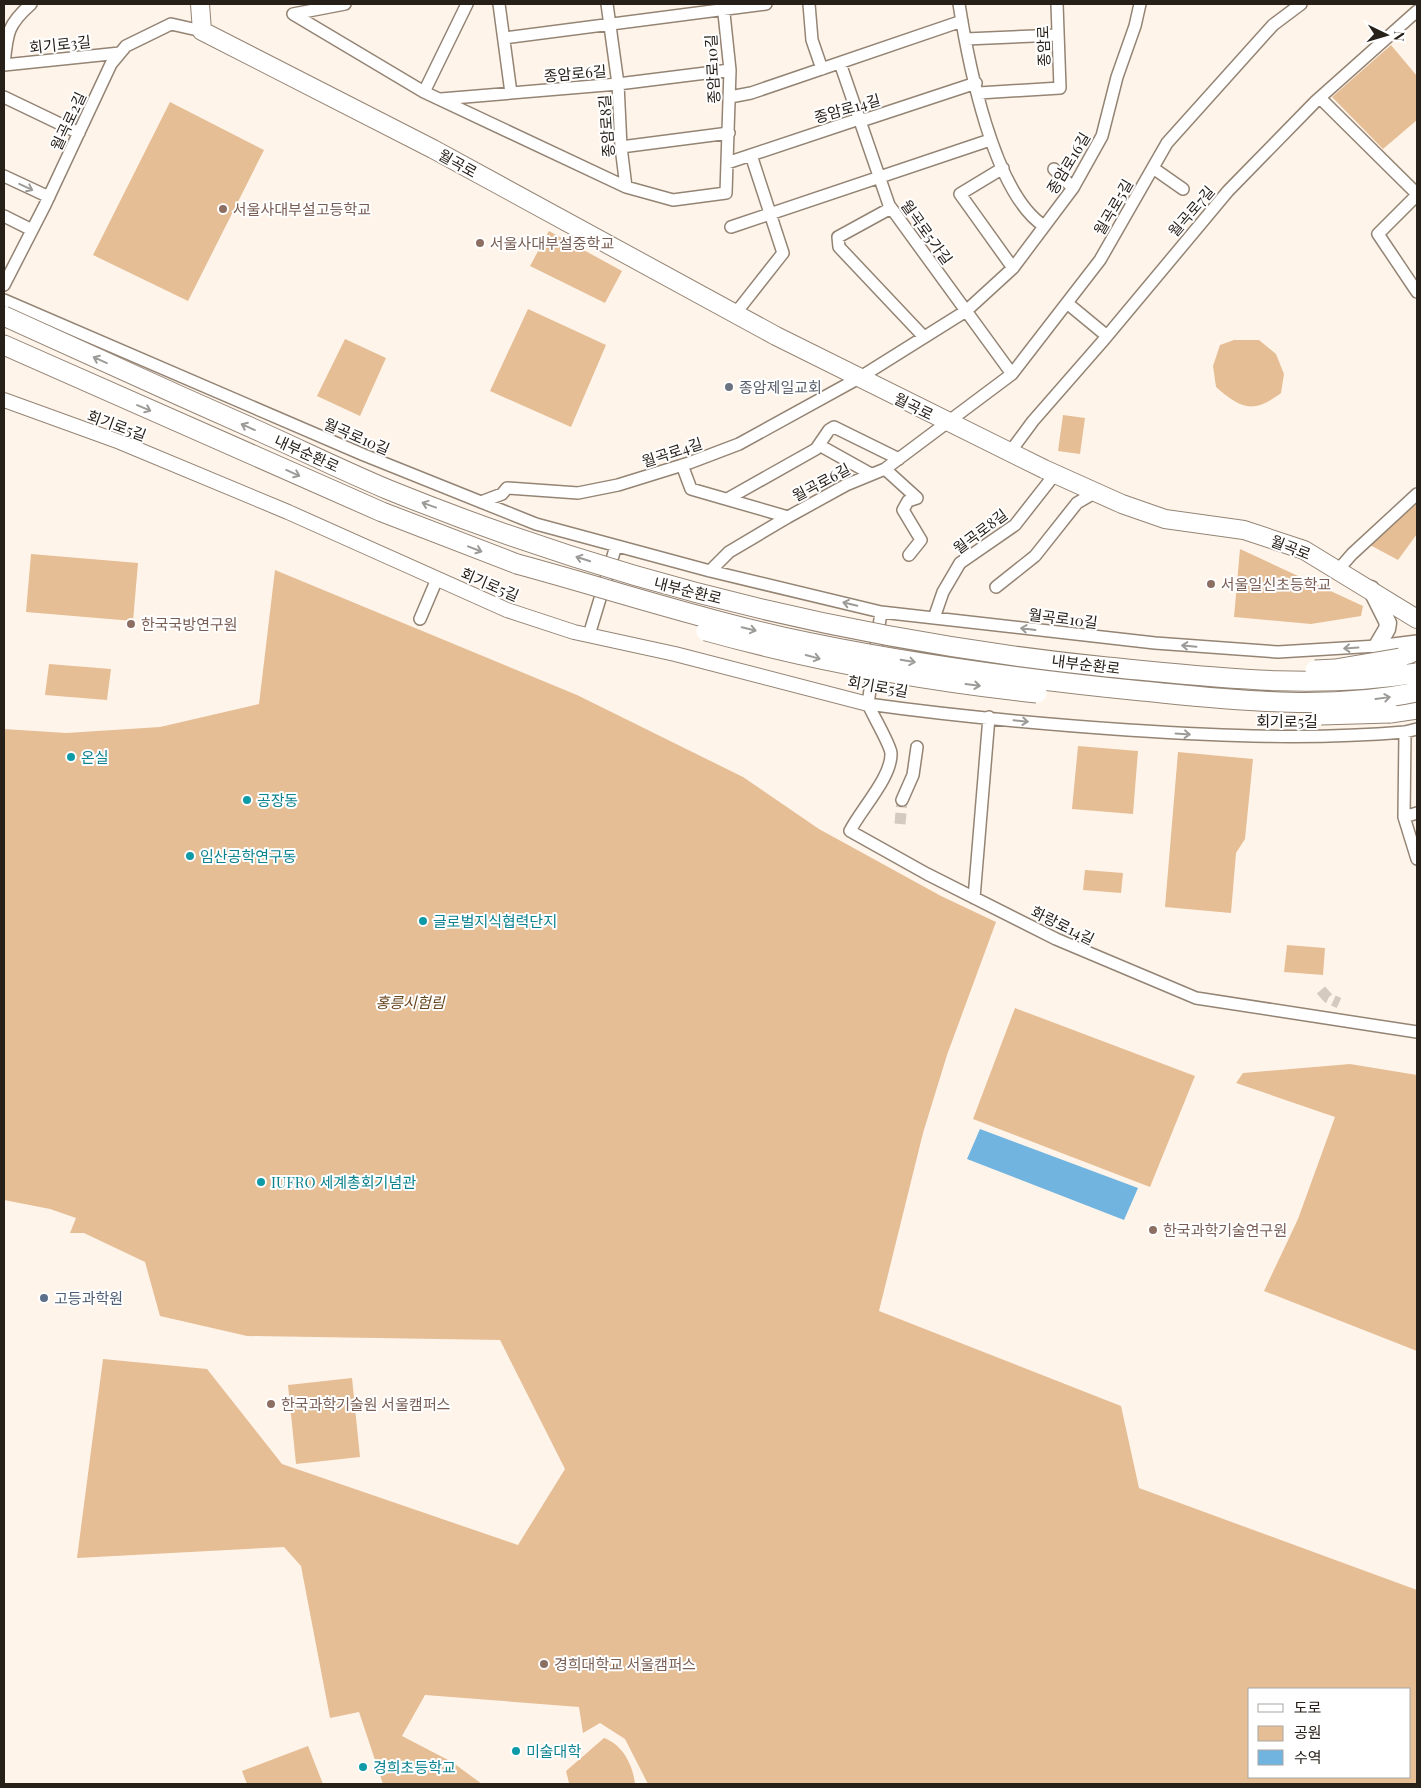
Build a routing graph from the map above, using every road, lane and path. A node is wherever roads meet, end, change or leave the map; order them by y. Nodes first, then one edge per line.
1 (31, 4) edge
2 (200, 4) edge
3 (345, 4) edge
4 (467, 4) edge
5 (499, 4) edge
6 (607, 4) edge
7 (766, 4) edge
8 (809, 4) edge
9 (959, 4) edge
10 (1057, 4) edge
11 (1140, 4) edge
12 (1301, 4) edge
13 (723, 6) edge
14 (1417, 11) edge
15 (962, 21) junction
16 (610, 25) junction
17 (7, 29) edge
18 (202, 31) junction
19 (1058, 35) junction
20 (504, 38) junction
21 (966, 39) junction
22 (120, 53) junction
23 (840, 63) junction
24 (4, 65) edge
25 (822, 69) junction
26 (730, 70) junction
27 (618, 84) junction
28 (977, 88) junction
29 (1060, 88) joint
30 (424, 92) junction
31 (511, 93) junction
32 (4, 97) edge
33 (730, 97) junction
34 (1320, 98) junction
35 (439, 100) junction
36 (859, 118) junction
37 (79, 132) junction
38 (729, 133) junction
39 (990, 140) junction
40 (621, 147) junction
41 (751, 155) junction
42 (727, 163) junction
43 (1003, 168) junction
44 (1153, 168) junction
45 (1054, 169) dead end
46 (4, 176) edge
47 (878, 176) junction
48 (626, 187) junction
49 (1073, 188) junction
50 (1183, 189) dead end
51 (1417, 195) edge
52 (49, 197) junction
53 (891, 208) junction
54 (770, 213) junction
55 (4, 216) edge
56 (1044, 226) junction
57 (731, 227) dead end
58 (32, 230) junction
59 (1014, 268) junction
60 (4, 285) edge
61 (1417, 292) edge
62 (4, 300) edge
63 (1067, 303) junction
64 (966, 311) junction
65 (735, 314) junction
66 (4, 316) edge
67 (1107, 336) junction
68 (924, 337) junction
69 (4, 345) edge
70 (1012, 374) junction
71 (859, 378) junction
72 (4, 400) edge
73 (948, 422) junction
74 (819, 445) junction
75 (1010, 452) junction
76 (898, 459) junction
77 (682, 465) junction
78 (885, 469) junction
79 (871, 474) junction
80 (1055, 474) junction
81 (1096, 492) junction
82 (1417, 494) edge
83 (729, 498) junction
84 (481, 502) junction
85 (788, 517) junction
86 (616, 546) junction
87 (909, 555) dead end
88 (517, 564) junction
89 (1338, 570) junction
90 (710, 571) junction
91 (437, 579) junction
92 (646, 580) junction
93 (996, 587) dead end
94 (1371, 589) junction
95 (881, 612) junction
96 (934, 618) junction
97 (420, 619) dead end
98 (1417, 619) edge
99 (589, 635) junction
100 (1417, 641) edge
101 (1377, 646) junction
102 (1409, 654) edge
103 (1417, 673) edge
104 (1417, 692) edge
105 (868, 704) junction
106 (1417, 708) edge
107 (1390, 713) junction
108 (1417, 714) edge
109 (989, 717) junction
110 (1417, 729) edge
111 (1405, 732) junction
112 (917, 747) dead end
113 (902, 800) tunnel mouth
114 (1417, 813) edge
115 (1404, 817) junction
116 (1417, 859) edge
117 (974, 898) junction
118 (1417, 1032) edge

1 - 17 street
2 - 18 main road
3 - 30 street
4 - 30 street
5 - 20 street
6 - 16 street, 종암로8길
7 - 13 street
8 - 25 street
9 - 15 street
10 - 19 street, 종암로
11 - 49 street, 종암로16길
12 - 44 street, 월곡로5길
13 - 16 street
13 - 26 street, 종암로10길
14 - 34 street, 월곡로7길
15 - 21 street
15 - 23 street
16 - 20 street
16 - 27 street, 종암로8길
17 - 24 street
18 - 22 street, 월곡로2길
18 - 65 main road, 월곡로
19 - 21 street
19 - 29 street, 종암로
20 - 31 street
21 - 28 street
22 - 24 street, 회기로3길
22 - 37 street, 월곡로2길
23 - 25 street
23 - 36 street, 월곡로5가길
25 - 33 street
26 - 27 street, 종암로6길
26 - 33 street, 종암로10길
27 - 31 street, 종암로6길
27 - 40 street, 종암로8길
28 - 29 street, 종암로14길
28 - 36 street, 종암로14길
28 - 39 street
30 - 35 street
31 - 35 street, 종암로6길
32 - 37 street
33 - 38 street, 종암로10길
34 - 51 street
34 - 67 street, 월곡로7길
35 - 48 street
36 - 41 street, 종암로14길
36 - 47 street, 월곡로5가길
37 - 52 street, 월곡로2길
38 - 40 street
38 - 42 street, 종암로10길
39 - 43 street
39 - 47 street
40 - 48 street, 종암로8길
41 - 42 street, 종암로14길
41 - 54 street
42 - 48 street, 종암로10길
43 - 56 street
43 - 59 street
44 - 50 street
44 - 63 street, 월곡로5길
45 - 49 street
46 -> 52 street
47 - 53 street, 월곡로5가길
47 - 54 street
49 - 56 street, 종암로16길
51 - 61 street
52 - 58 street, 월곡로2길
53 - 64 street, 월곡로5가길
53 - 68 street
54 - 57 street
54 - 65 street
55 - 58 street
56 - 59 street, 종암로16길
58 - 60 street, 월곡로2길
59 - 64 street, 종암로16길
62 - 84 street, 월곡로10길
63 - 67 street
63 - 70 street, 월곡로5길
64 - 68 street, 종암로16길
64 - 70 street, 월곡로5가길
65 - 71 main road, 월곡로
92 -> 66 highway, 내부순환로, bridge
67 - 75 street, 월곡로7길
68 - 71 street, 종암로16길
69 -> 88 highway, 내부순환로
70 - 73 street, 월곡로5길
71 - 73 main road, 월곡로
71 - 77 street, 월곡로4길
72 - 91 street, 회기로5길
73 - 75 main road, 월곡로
73 - 76 street, 월곡로6길
74 - 76 street, 월곡로6길
74 - 79 street, 월곡로6길
74 - 83 street, 월곡로6길
75 - 80 main road, 월곡로
76 - 78 street, 월곡로6길
77 - 83 street, 월곡로6길
77 - 84 street, 월곡로4길
78 - 79 street, 월곡로6길
78 - 87 street
79 - 85 street, 월곡로6길
80 - 81 main road, 월곡로
80 - 96 street, 월곡로8길
81 - 89 main road, 월곡로
81 - 93 street
82 - 89 street
83 - 85 street, 월곡로6길
84 - 86 street, 월곡로10길
85 - 90 street
86 - 90 street, 월곡로10길
86 - 99 street, bridge
88 -> 104 highway, 내부순환로, bridge
88 -> 107 highway, bridge
89 - 94 main road, 월곡로
95 -> 90 street, 월곡로10길
91 - 97 street
91 - 99 street, 회기로5길
92 - 102 highway, bridge
92 - 103 highway, 내부순환로, bridge
94 - 98 main road, 월곡로
94 - 101 main road
95 - 96 street, 월곡로10길
95 - 105 street
101 -> 96 street, 월곡로10길
99 - 105 street, 회기로5길
100 - 101 street, 월곡로10길
105 - 109 street, 회기로5길
105 - 117 street, 화랑로14길
106 - 107 highway
107 - 108 highway
109 -> 111 street, 회기로5길
109 - 117 street
110 - 111 street, 회기로5길
111 - 115 street
112 - 113 street
114 - 115 street
115 - 116 street
117 - 118 street, 화랑로14길

